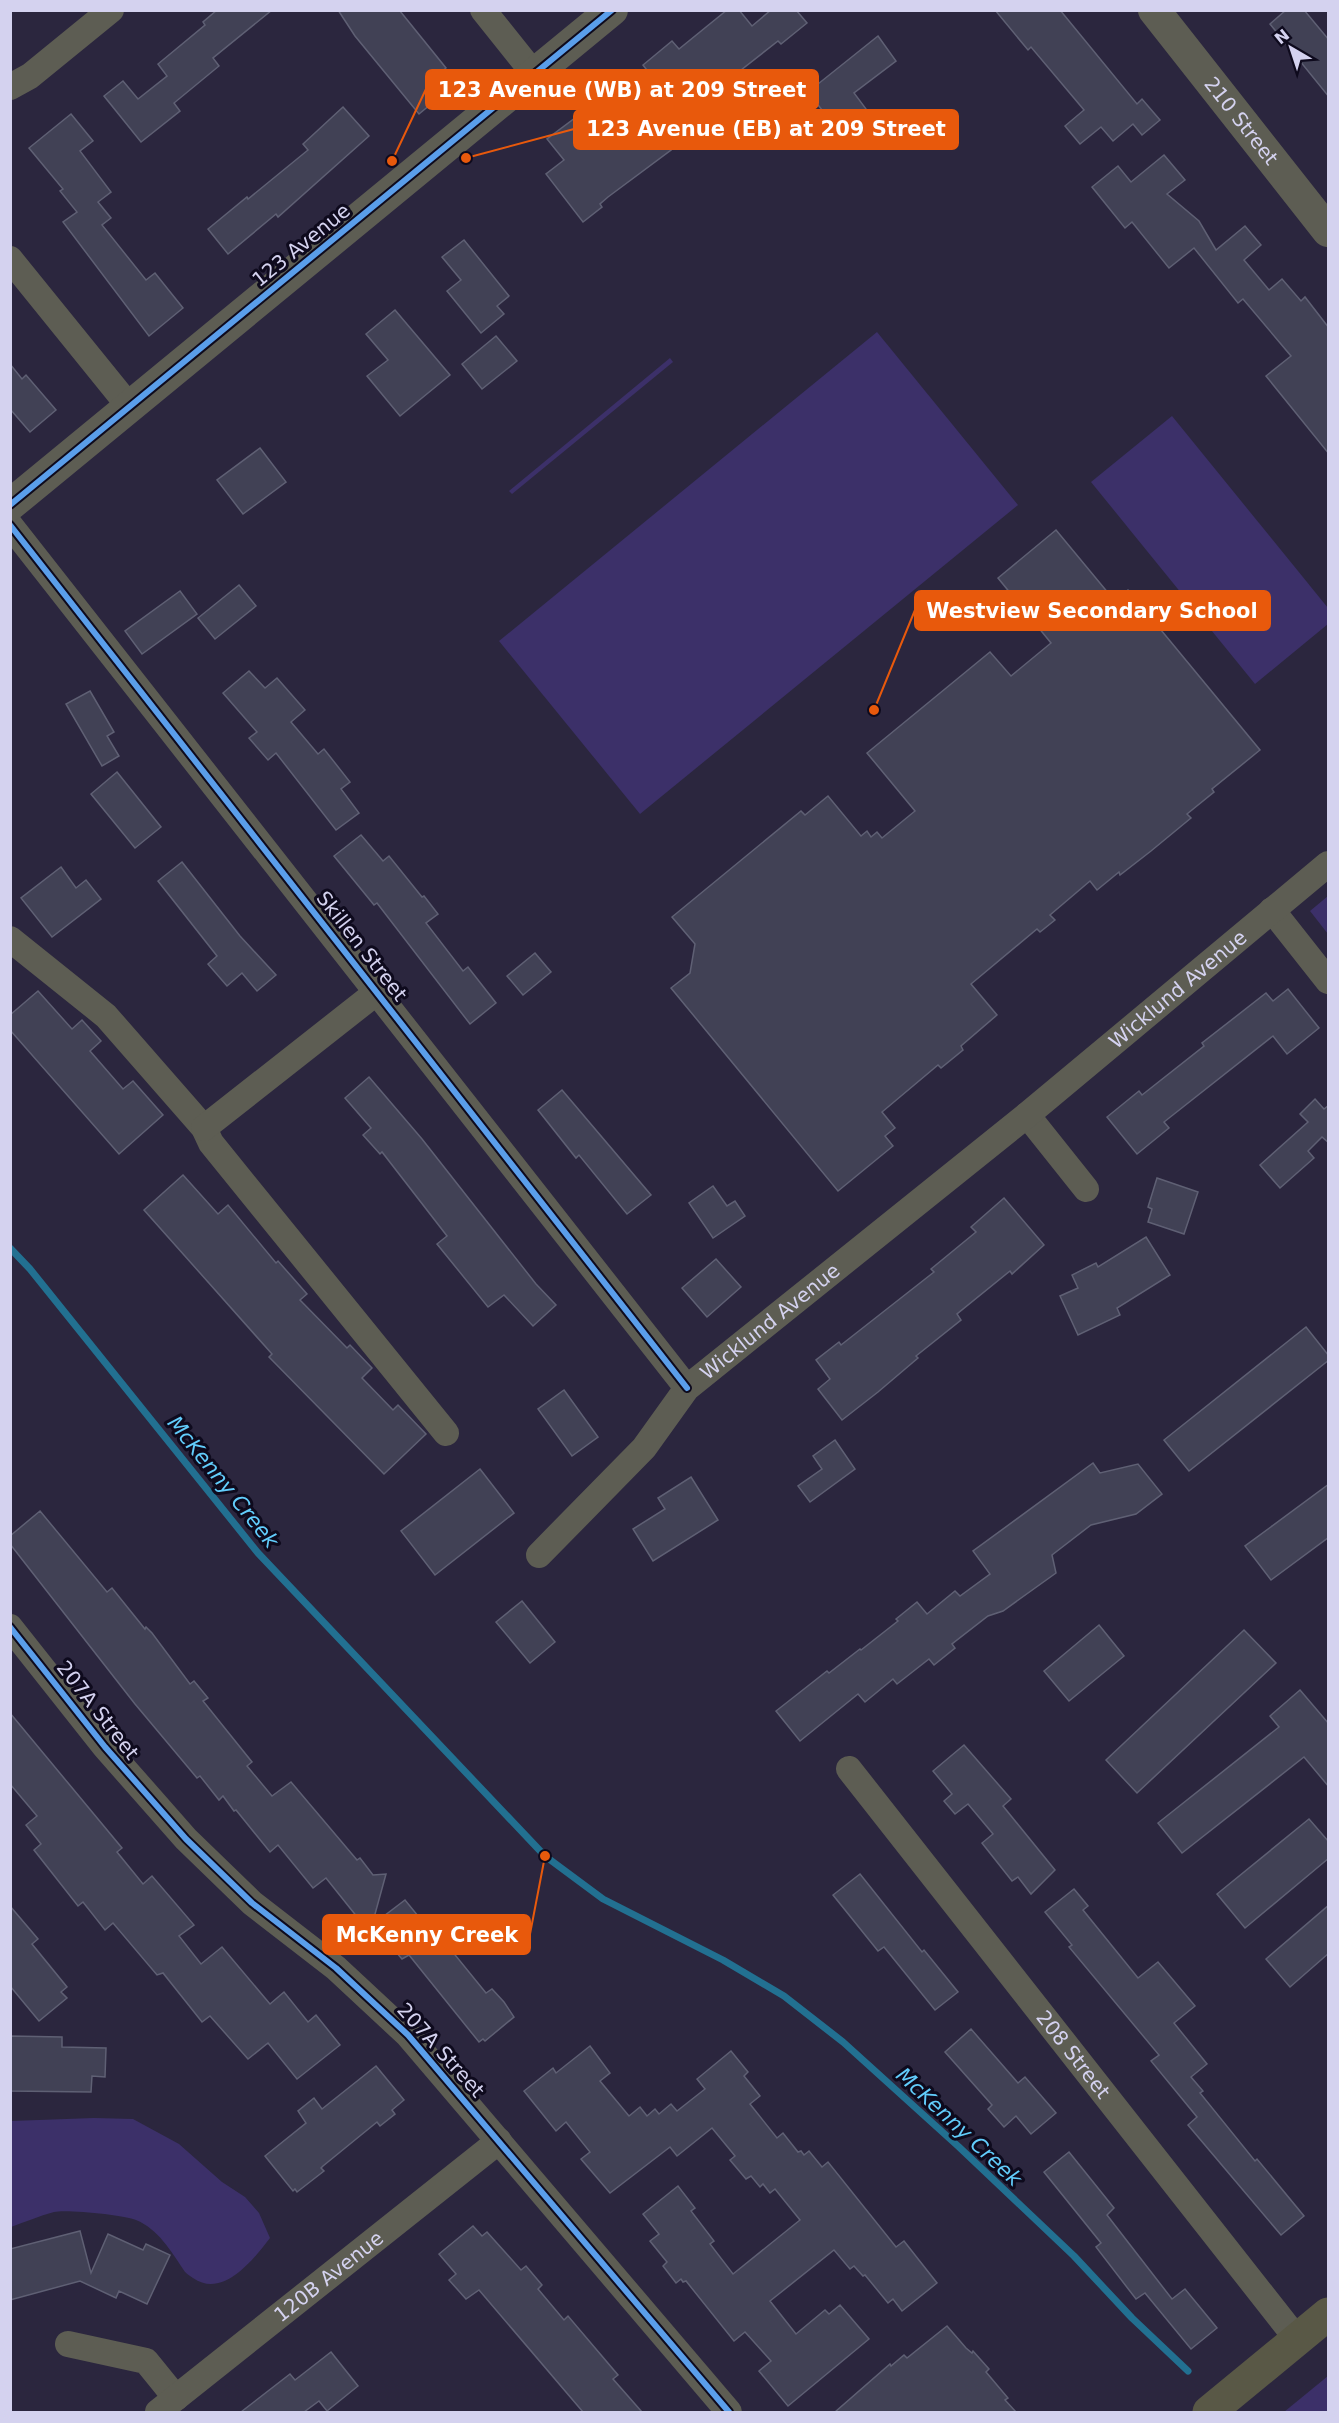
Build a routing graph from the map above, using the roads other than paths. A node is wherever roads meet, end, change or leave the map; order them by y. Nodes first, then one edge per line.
1 (111, 10) edge
2 (483, 10) edge
3 (612, 10) edge
4 (1154, 10) edge
5 (535, 75) junction
6 (10, 87) edge
7 (1329, 231) edge
8 (10, 259) edge
9 (129, 406) junction
10 (10, 505) edge
11 (10, 525) edge
12 (1329, 864) edge
13 (1272, 910) junction
14 (10, 939) edge
15 (1329, 981) edge
16 (377, 992) junction
17 (1027, 1115) junction
18 (204, 1128) junction
19 (1086, 1189) dead end
20 (687, 1388) junction
21 (446, 1433) dead end
22 (539, 1555) dead end
23 (10, 1627) edge
24 (849, 1769) dead end
25 (499, 2141) junction
26 (1329, 2314) edge
27 (1297, 2340) junction
28 (68, 2344) dead end
29 (167, 2405) edge
30 (729, 2412) edge
31 (1209, 2412) edge

1 - 6 street
2 - 5 street
3 - 5 street, 123 Avenue
4 - 7 street, 210 Street
5 - 9 street, 123 Avenue
8 - 9 street
9 - 10 street, 123 Avenue
11 - 16 street, Skillen Street
12 - 13 street, Wicklund Avenue
13 - 15 street
13 - 17 street, Wicklund Avenue
14 - 18 street
16 - 18 street
16 - 20 street, Skillen Street
17 - 19 street
17 - 20 street, Wicklund Avenue
18 - 21 street
20 - 22 street, Wicklund Avenue
23 - 25 street, 207A Street
24 - 27 street, 208 Street
25 - 29 street, 120B Avenue
25 - 30 street, 207A Street
26 - 27 main road
27 - 31 main road
28 - 29 street

